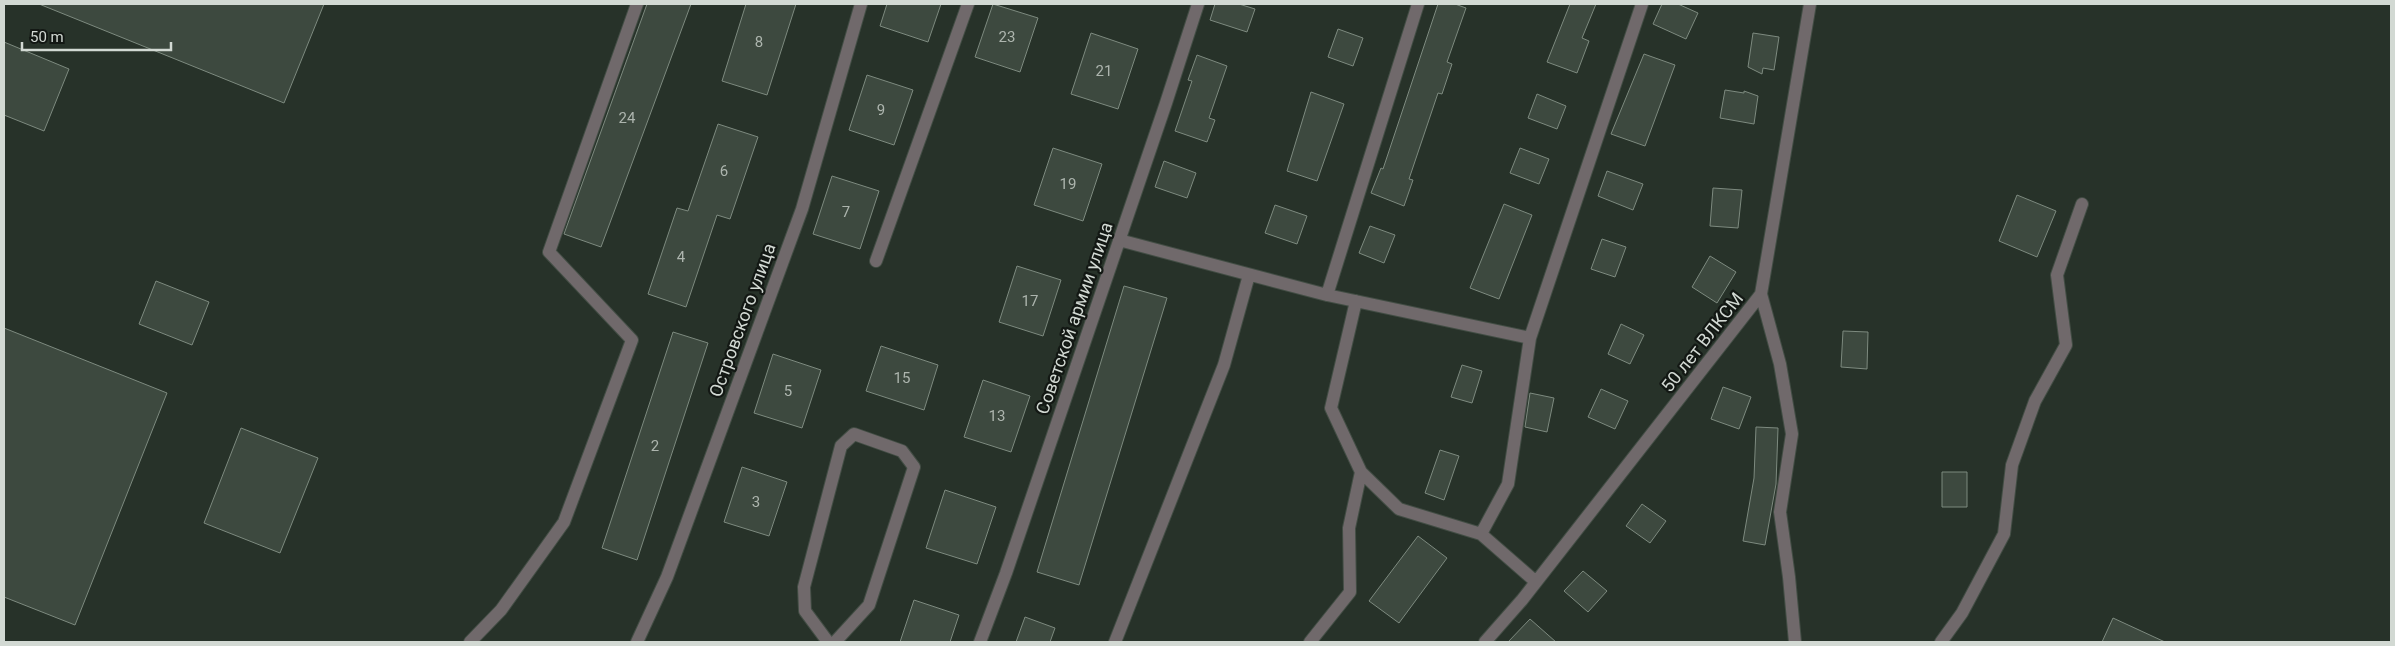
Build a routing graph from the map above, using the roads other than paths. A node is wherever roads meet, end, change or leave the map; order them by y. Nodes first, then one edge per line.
1 (637, 4) edge
2 (861, 4) edge
3 (968, 4) edge
4 (1198, 4) edge
5 (1418, 4) edge
6 (1642, 4) edge
7 (1810, 4) edge
8 (2082, 204) dead end
9 (1119, 240) junction
10 (876, 261) dead end
11 (1249, 275) junction
12 (1762, 294) junction
13 (1327, 295) junction
14 (1356, 301) junction
15 (1530, 338) junction
16 (1361, 472) junction
17 (1481, 534) junction
18 (1536, 582) junction
19 (470, 642) edge
20 (637, 642) edge
21 (828, 642) edge
22 (834, 642) edge
23 (980, 642) edge
24 (1115, 642) edge
25 (1310, 642) edge
26 (1485, 642) edge
27 (1794, 642) edge
28 (1941, 642) edge

1 - 19 street
2 - 20 street, Островского улица
3 - 10 street
4 - 9 street, Советской армии улица
5 - 13 street
6 - 15 street
7 - 12 street, 50 лет ВЛКСМ
8 - 28 street
9 - 11 street
9 - 23 street, Советской армии улица
11 - 13 street
11 - 24 street
12 - 18 street, 50 лет ВЛКСМ
12 - 27 street
13 - 14 street
14 - 15 street
14 - 16 street
15 - 17 street
16 - 17 street
16 - 25 street
17 - 18 street
18 - 26 street, 50 лет ВЛКСМ
21 - 22 street

